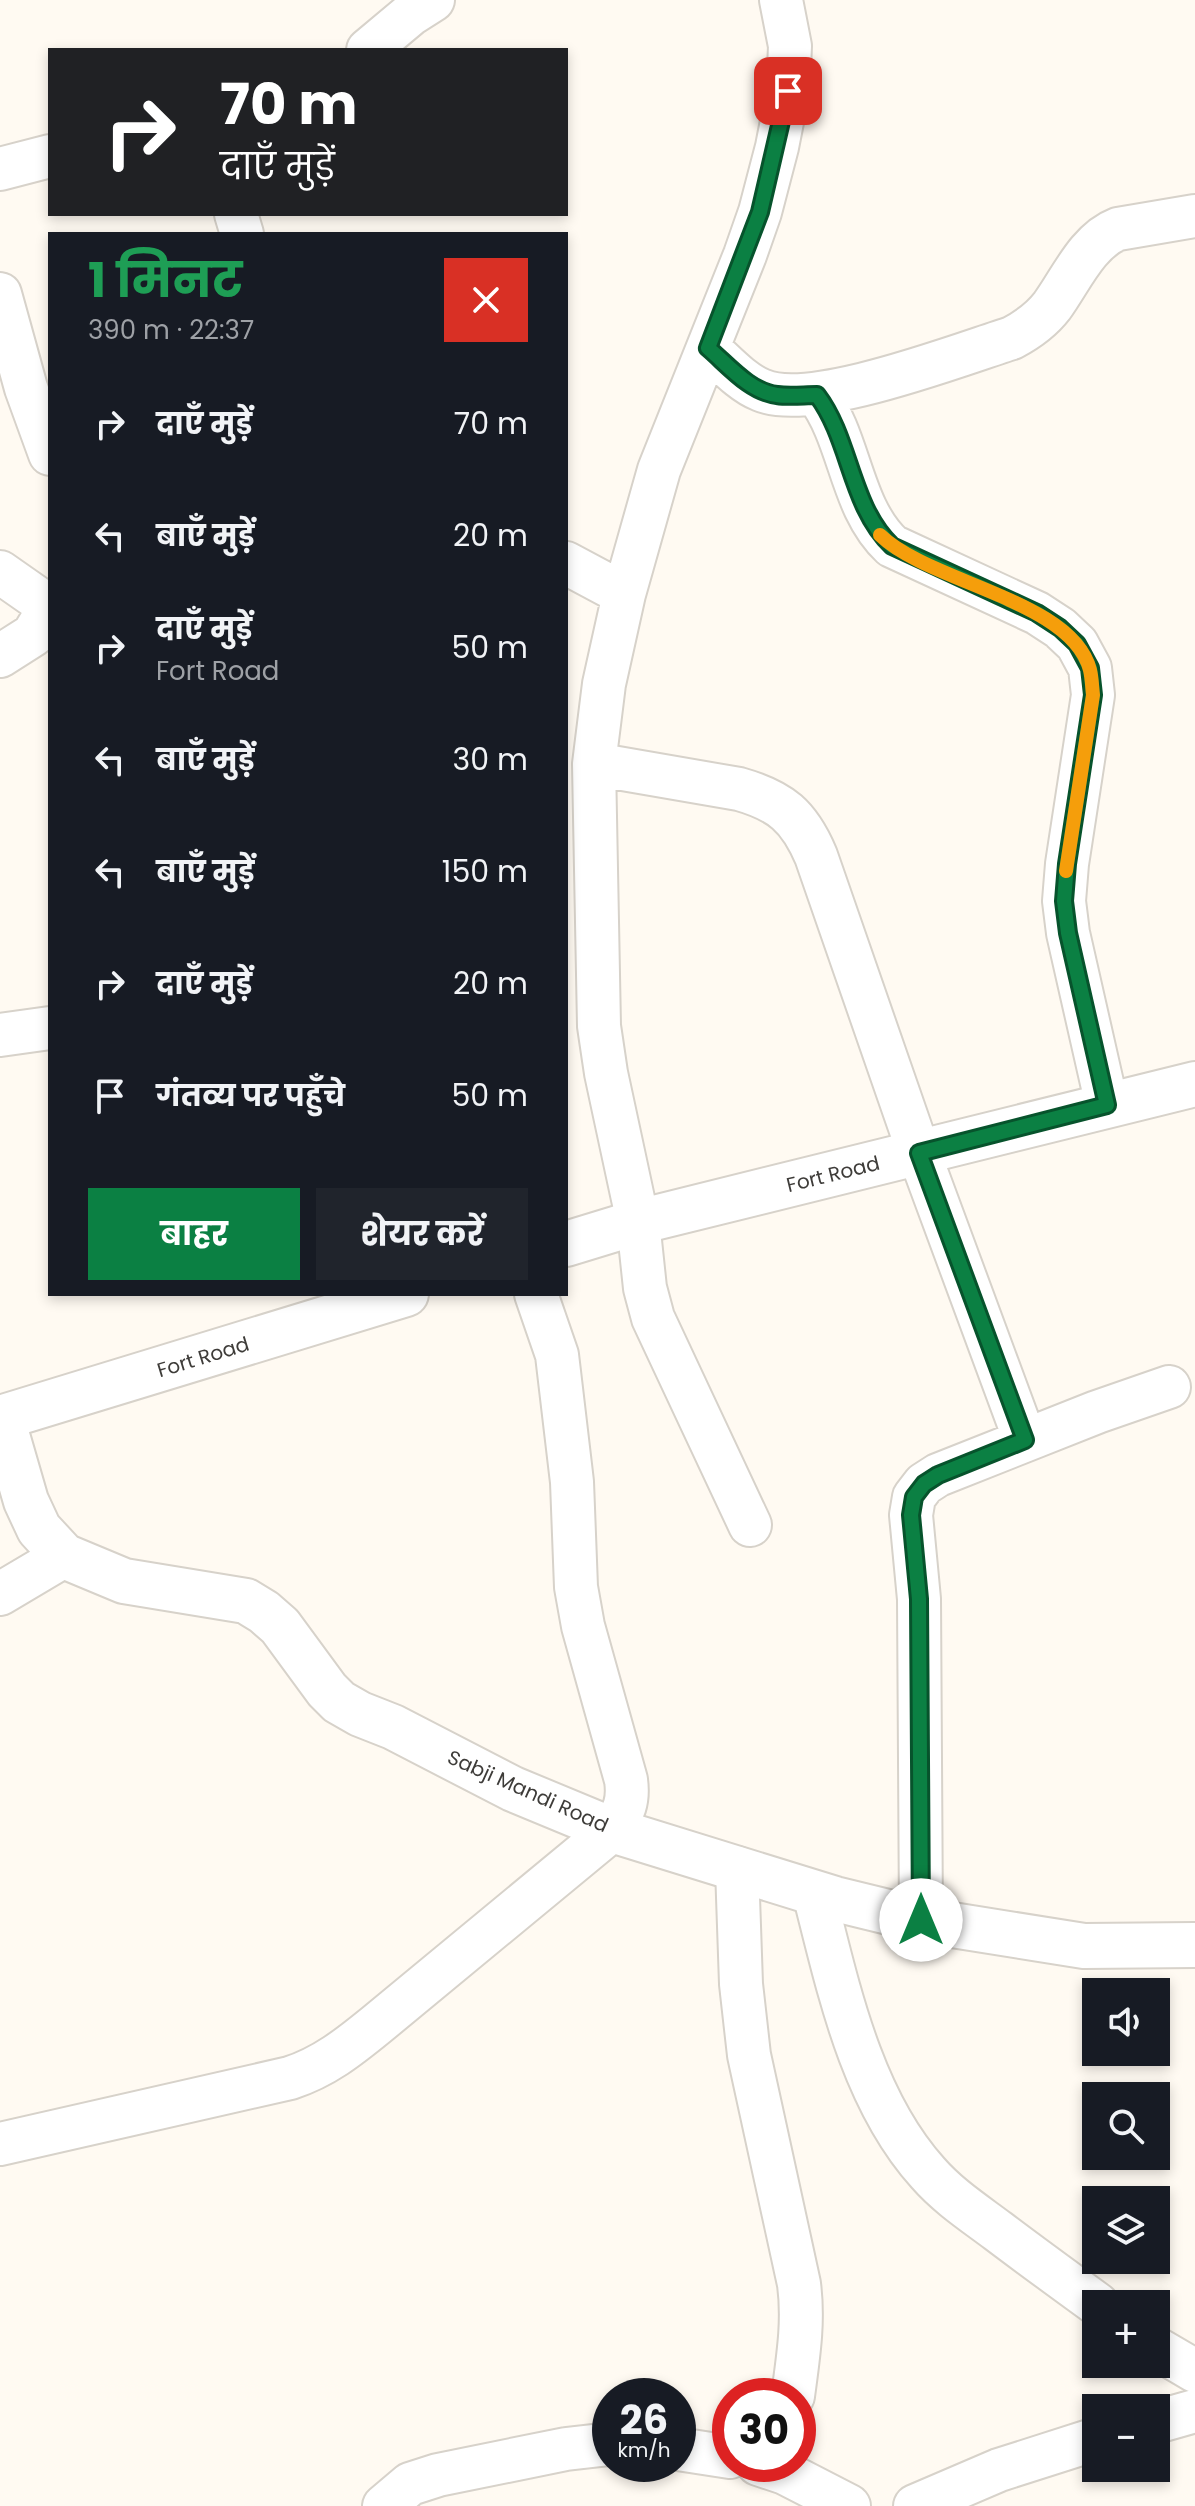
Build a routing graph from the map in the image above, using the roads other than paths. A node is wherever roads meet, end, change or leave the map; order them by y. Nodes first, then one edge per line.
1 (433, 0) edge
2 (781, 0) edge
3 (370, 48) edge
4 (48, 157) edge
5 (0, 169) edge
6 (1195, 216) edge
7 (0, 294) edge
8 (708, 348) junction
9 (817, 395) junction
10 (48, 448) edge
11 (568, 564) edge
12 (0, 572) edge
13 (624, 594) junction
14 (48, 606) edge
15 (48, 610) edge
16 (0, 656) edge
17 (594, 764) junction
18 (580, 836) edge
19 (48, 1028) edge
20 (0, 1035) edge
21 (1195, 1084) edge
22 (1107, 1105) junction
23 (919, 1153) junction
24 (638, 1222) junction
25 (568, 1243) edge
26 (399, 1296) edge
27 (537, 1296) edge
28 (1169, 1387) dead end
29 (1, 1416) edge
30 (1025, 1440) junction
31 (750, 1525) dead end
32 (64, 1556) junction
33 (0, 1594) edge
34 (612, 1830) junction
35 (737, 1868) junction
36 (814, 1893) junction
37 (921, 1920) junction
38 (1195, 1945) edge
39 (0, 2144) edge
40 (1082, 2293) edge
41 (1170, 2356) edge
42 (1195, 2371) edge
43 (795, 2378) edge
44 (1195, 2411) edge
45 (1170, 2418) edge
46 (1082, 2443) edge
47 (592, 2446) edge
48 (793, 2482) edge
49 (384, 2506) edge
50 (849, 2506) edge
51 (915, 2506) edge

1 - 3 street
2 - 8 street
4 - 5 street
6 - 9 street
7 - 10 street
8 - 9 street
8 - 13 street
9 - 22 street
11 - 13 street
12 - 14 street
13 - 17 street
15 - 16 street
17 - 18 street
17 - 23 street
18 - 24 street
19 - 20 street
21 - 22 street, Fort Road
22 - 23 street, Fort Road
23 - 24 street, Fort Road
23 - 30 street
24 - 25 street, Fort Road
24 - 31 street
26 - 29 street, Fort Road
27 - 34 street
28 - 30 street
29 - 32 street, Sabji Mandi Road
30 - 37 street
32 - 33 street
32 - 34 street, Sabji Mandi Road
34 - 35 street, Sabji Mandi Road
34 - 39 street
35 - 36 street, Sabji Mandi Road
35 - 43 street
36 - 37 street, Sabji Mandi Road
36 - 40 street
37 - 38 street, Sabji Mandi Road
41 - 42 street
44 - 45 street
46 - 51 street
47 - 49 street
48 - 50 street

